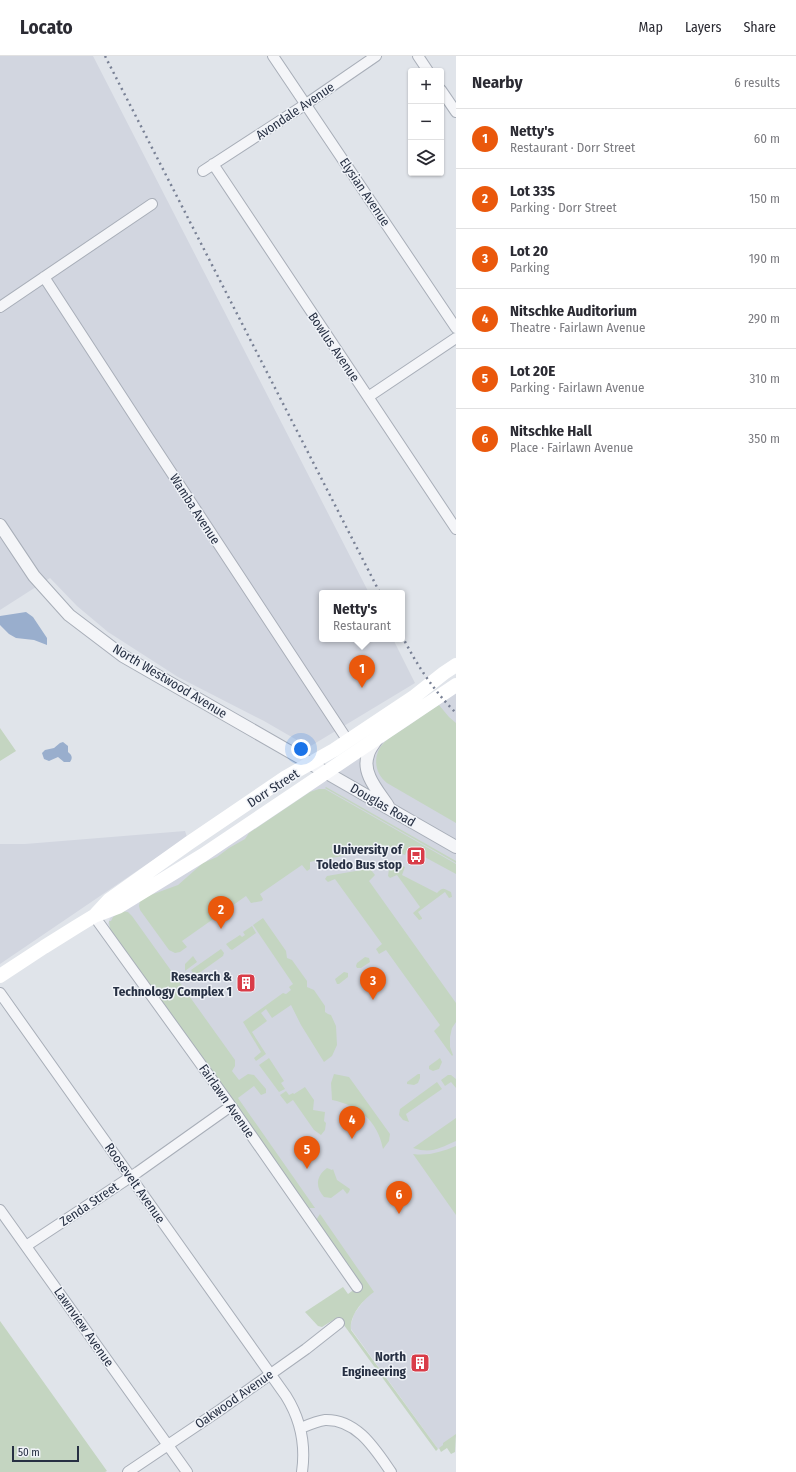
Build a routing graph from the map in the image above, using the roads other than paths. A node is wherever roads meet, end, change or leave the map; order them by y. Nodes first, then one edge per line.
1 (274, 56) edge
2 (376, 56) edge
3 (418, 56) edge
4 (426, 68) edge
5 (444, 94) edge
6 (306, 104) junction
7 (456, 112) edge
8 (213, 164) junction
9 (203, 171) dead end
10 (152, 204) dead end
11 (44, 277) junction
12 (0, 307) edge
13 (456, 328) edge
14 (456, 338) edge
15 (368, 397) junction
16 (0, 525) edge
17 (456, 529) edge
18 (456, 665) edge
19 (456, 685) edge
20 (377, 738) junction
21 (348, 740) junction
22 (311, 763) junction
23 (327, 772) junction
24 (390, 809) junction
25 (206, 835) junction
26 (456, 847) edge
27 (169, 876) junction
28 (94, 916) junction
29 (0, 976) edge
30 (0, 993) edge
31 (231, 1106) junction
32 (130, 1176) junction
33 (0, 1210) edge
34 (26, 1246) junction
35 (357, 1287) dead end
36 (339, 1323) dead end
37 (270, 1374) junction
38 (301, 1428) junction
39 (168, 1445) junction
40 (128, 1472) edge
41 (187, 1472) edge
42 (302, 1472) edge
43 (391, 1472) edge

1 - 6 street, Elysian Avenue
2 - 6 street, Avondale Avenue
3 - 4 street
5 - 7 street
6 - 8 street, Avondale Avenue
6 - 13 street, Elysian Avenue
8 - 9 street, Avondale Avenue
8 - 15 street, Bowlus Avenue
10 - 11 street
11 - 12 street
11 - 21 street, Wamba Avenue
14 - 15 street
15 - 17 street, Bowlus Avenue
16 - 22 street, North Westwood Avenue
18 - 21 main road, Dorr Street
19 - 20 main road, Dorr Street
20 - 23 main road, Dorr Street
20 - 24 street
21 - 22 main road, Dorr Street
22 - 23 street, Douglas Road
22 - 25 main road, Dorr Street
23 - 24 street, Douglas Road
23 - 27 main road, Dorr Street
24 - 26 street, Douglas Road
25 - 27 main road
25 - 28 main road, Dorr Street
27 - 28 main road, Dorr Street
28 - 29 main road, Dorr Street
28 - 31 street, Fairlawn Avenue
30 - 32 street, Roosevelt Avenue
31 - 32 street, Zenda Street
31 - 35 street, Fairlawn Avenue
32 - 34 street, Zenda Street
32 - 37 street, Roosevelt Avenue
33 - 34 street, Lawnview Avenue
34 - 39 street, Lawnview Avenue
36 - 37 street, Oakwood Avenue
37 - 38 street, Roosevelt Avenue
37 - 39 street, Oakwood Avenue
38 - 42 street, Roosevelt Avenue
38 - 43 street
39 - 40 street, Oakwood Avenue
39 - 41 street, Lawnview Avenue

